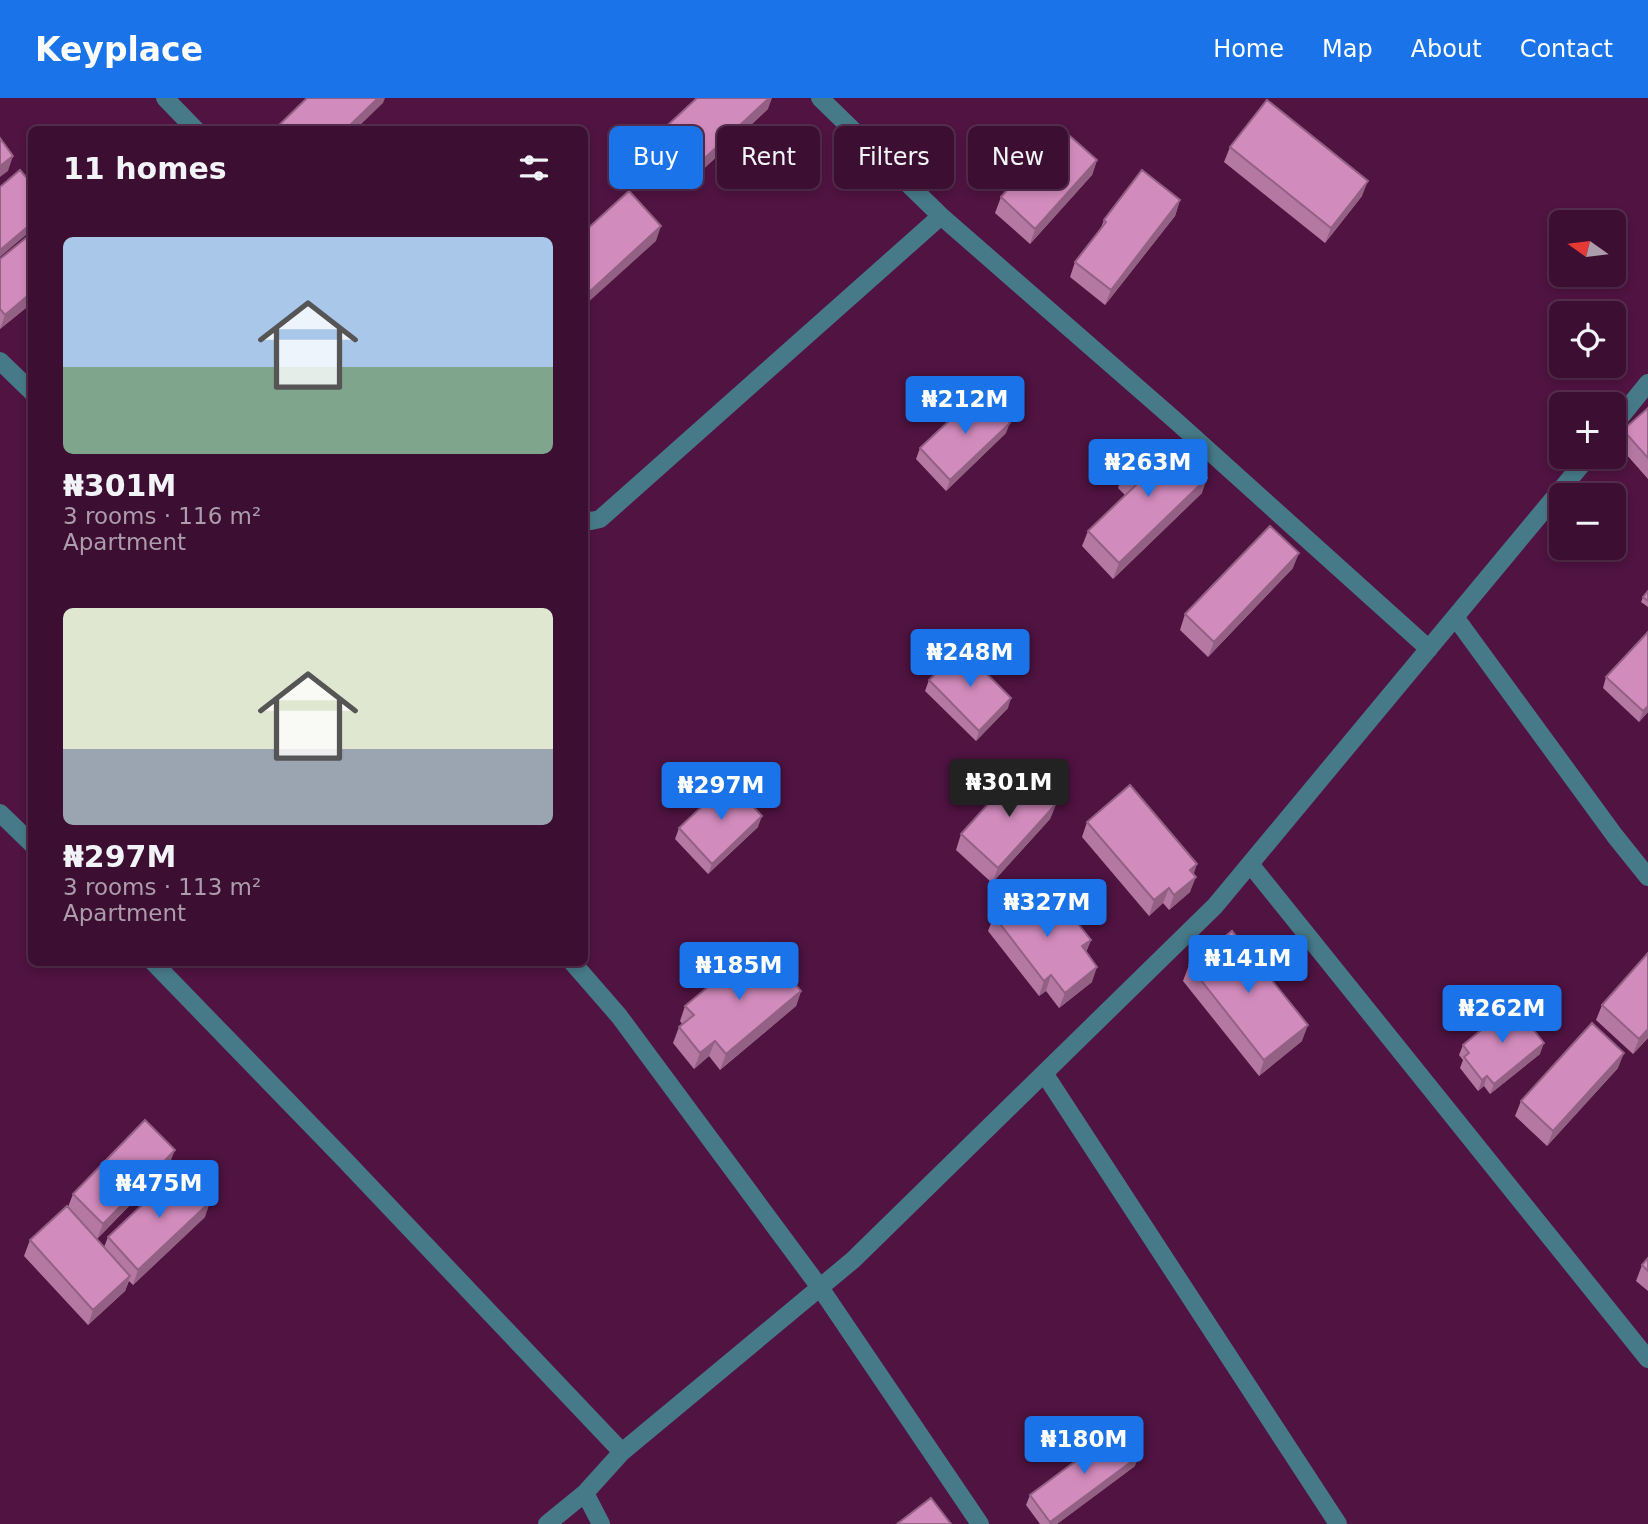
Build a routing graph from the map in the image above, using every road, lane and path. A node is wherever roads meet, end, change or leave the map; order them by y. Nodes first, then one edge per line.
1 (165, 98) edge
2 (820, 98) edge
3 (192, 126) edge
4 (941, 216) junction
5 (0, 361) edge
6 (28, 388) edge
7 (1646, 390) edge
8 (1626, 412) edge
9 (1577, 469) edge
10 (588, 520) edge
11 (1455, 617) junction
12 (1429, 649) junction
13 (0, 813) edge
14 (28, 840) edge
15 (1250, 864) junction
16 (1648, 877) edge
17 (157, 966) edge
18 (575, 966) edge
19 (1044, 1073) junction
20 (821, 1289) junction
21 (1648, 1359) edge
22 (622, 1452) junction
23 (585, 1493) junction
24 (547, 1524) edge
25 (601, 1524) edge
26 (980, 1524) edge
27 (1338, 1524) edge

1 - 3 street
2 - 4 street
4 - 10 street
4 - 12 street
5 - 6 street
7 - 8 street
9 - 11 street
11 - 12 street
11 - 16 street
12 - 15 street
13 - 14 street
15 - 19 street
15 - 21 street
17 - 22 street
18 - 20 street
19 - 20 street
19 - 27 street
20 - 22 street
20 - 26 street
22 - 23 street
23 - 24 street
23 - 25 street

